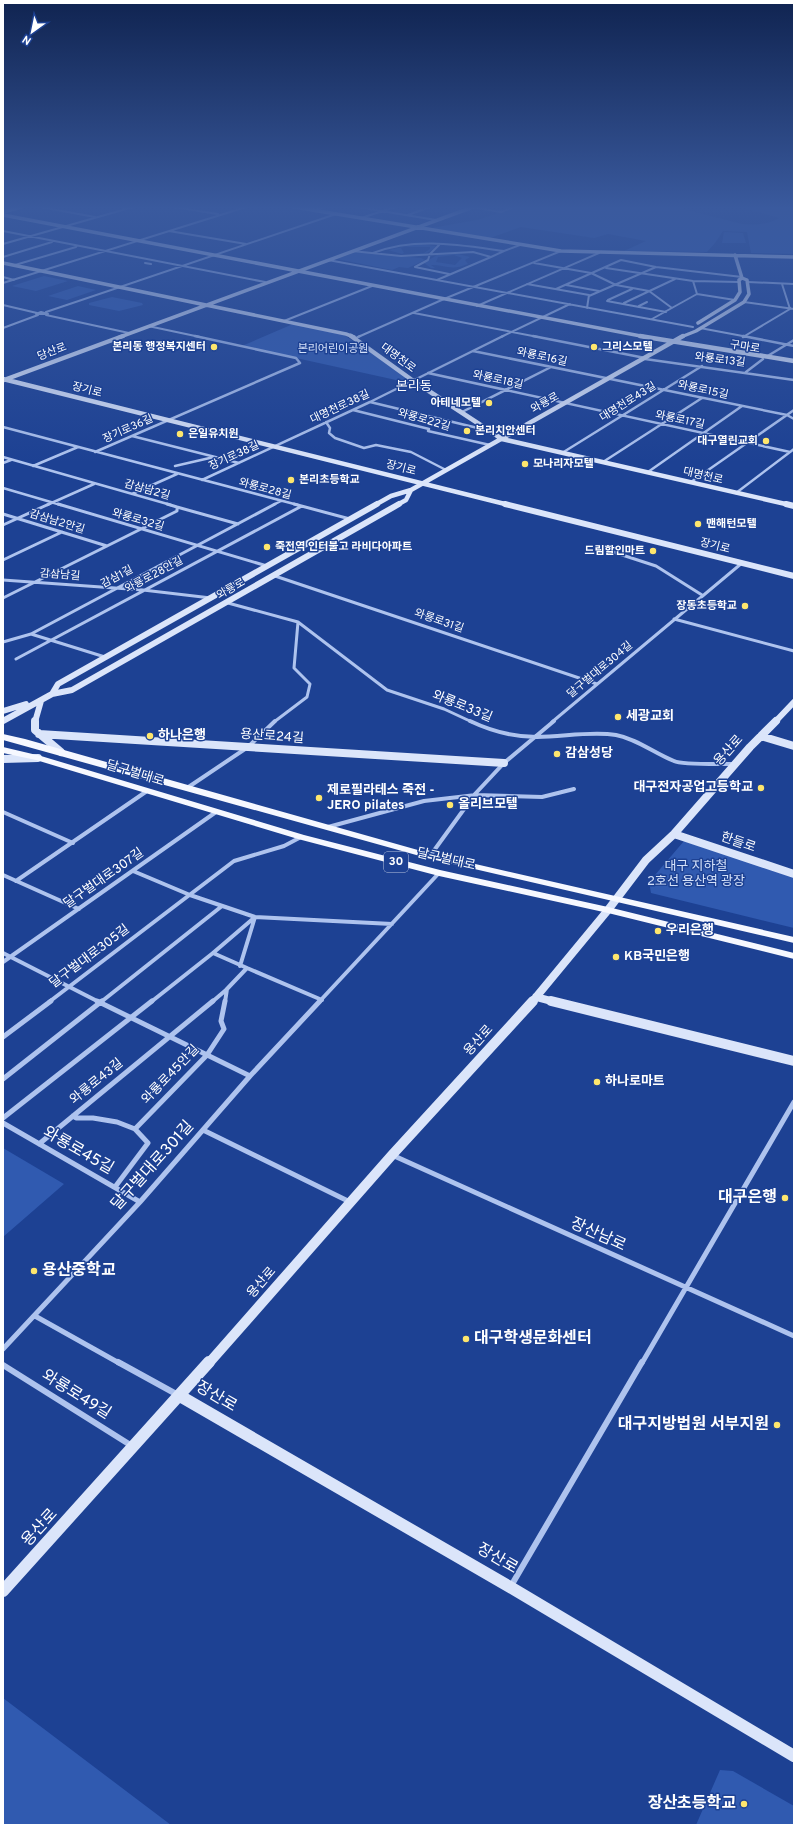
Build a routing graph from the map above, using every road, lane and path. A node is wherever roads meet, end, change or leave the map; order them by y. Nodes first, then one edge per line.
1 (107, 292) edge
2 (141, 292) edge
3 (238, 292) edge
4 (356, 292) edge
5 (407, 292) edge
6 (461, 292) edge
7 (502, 292) edge
8 (572, 292) edge
9 (596, 292) edge
10 (624, 292) edge
11 (646, 292) edge
12 (651, 292) edge
13 (740, 292) edge
14 (749, 292) edge
15 (785, 292) edge
16 (506, 293) junction
17 (697, 294) joint
18 (589, 296) junction
19 (444, 299) junction
20 (735, 300) junction
21 (647, 302) dead end
22 (744, 302) junction
23 (570, 304) junction
24 (624, 304) junction
25 (3, 305) edge
26 (204, 305) junction
27 (477, 306) junction
28 (639, 306) junction
29 (587, 308) junction
30 (672, 308) junction
31 (790, 309) junction
32 (794, 309) edge
33 (666, 312) junction
34 (46, 313) junction
35 (414, 313) junction
36 (38, 314) junction
37 (541, 318) junction
38 (652, 320) junction
39 (284, 321) junction
40 (148, 326) junction
41 (693, 327) junction
42 (3, 328) edge
43 (700, 328) junction
44 (512, 332) junction
45 (129, 333) junction
46 (688, 333) junction
47 (743, 337) junction
48 (356, 338) junction
49 (794, 340) edge
50 (671, 342) junction
51 (786, 344) junction
52 (794, 346) edge
53 (473, 351) junction
54 (645, 358) junction
55 (765, 358) junction
56 (794, 361) edge
57 (794, 364) edge
58 (702, 366) junction
59 (551, 367) junction
60 (746, 372) junction
61 (428, 373) junction
62 (3, 379) edge
63 (609, 379) junction
64 (412, 380) junction
65 (794, 380) edge
66 (504, 390) junction
67 (663, 390) junction
68 (702, 398) junction
69 (370, 402) junction
70 (566, 403) junction
71 (742, 406) junction
72 (352, 410) junction
73 (794, 410) edge
74 (462, 412) junction
75 (622, 415) junction
76 (787, 415) junction
77 (794, 419) edge
78 (168, 420) junction
79 (326, 422) junction
80 (663, 424) junction
81 (3, 427) edge
82 (486, 430) junction
83 (704, 433) junction
84 (132, 436) junction
85 (502, 439) junction
86 (748, 442) junction
87 (490, 445) junction
88 (273, 446) junction
89 (78, 447) junction
90 (794, 449) edge
91 (95, 452) junction
92 (790, 452) junction
93 (562, 453) junction
94 (214, 457) junction
95 (3, 458) edge
96 (11, 460) junction
97 (603, 462) junction
98 (3, 463) edge
99 (239, 463) junction
100 (33, 466) junction
101 (175, 466) dead end
102 (446, 470) junction
103 (648, 472) junction
104 (177, 474) junction
105 (202, 480) junction
106 (691, 482) junction
107 (423, 483) junction
108 (94, 484) junction
109 (3, 488) edge
110 (411, 490) junction
111 (736, 493) junction
112 (132, 494) junction
113 (281, 501) junction
114 (51, 503) junction
115 (300, 506) junction
116 (794, 506) edge
117 (177, 507) junction
118 (3, 514) edge
119 (17, 518) junction
120 (350, 519) junction
121 (238, 524) junction
122 (3, 525) edge
123 (140, 529) junction
124 (62, 532) junction
125 (107, 546) junction
126 (197, 546) junction
127 (610, 551) dead end
128 (218, 552) junction
129 (3, 560) edge
130 (742, 563) junction
131 (268, 566) junction
132 (275, 576) junction
133 (794, 576) edge
134 (3, 580) edge
135 (34, 582) junction
136 (116, 588) junction
137 (143, 590) junction
138 (702, 595) junction
139 (3, 598) edge
140 (211, 598) junction
141 (228, 603) junction
142 (674, 619) junction
143 (298, 622) junction
144 (30, 634) junction
145 (51, 640) junction
146 (3, 642) edge
147 (794, 651) edge
148 (105, 657) junction
149 (16, 659) dead end
150 (597, 684) junction
151 (52, 694) junction
152 (41, 701) junction
153 (794, 702) edge
154 (3, 711) edge
155 (3, 721) edge
156 (40, 734) junction
157 (761, 736) junction
158 (3, 737) edge
159 (536, 737) junction
160 (794, 746) edge
161 (248, 747) junction
162 (3, 750) edge
163 (61, 752) junction
164 (38, 758) junction
165 (3, 759) edge
166 (504, 763) junction
167 (735, 764) junction
168 (187, 788) junction
169 (574, 789) dead end
170 (147, 791) junction
171 (474, 795) junction
172 (3, 812) edge
173 (216, 812) junction
174 (326, 828) junction
175 (674, 834) junction
176 (301, 837) junction
177 (73, 843) junction
178 (430, 856) junction
179 (133, 871) junction
180 (439, 873) junction
181 (794, 874) edge
182 (3, 875) edge
183 (16, 881) junction
184 (190, 895) junction
185 (618, 898) junction
186 (222, 906) junction
187 (78, 909) junction
188 (608, 910) junction
189 (255, 917) junction
190 (392, 924) junction
191 (794, 940) edge
192 (3, 953) edge
193 (213, 953) junction
194 (794, 956) edge
195 (11, 957) junction
196 (3, 962) edge
197 (240, 966) junction
198 (247, 968) junction
199 (69, 986) junction
200 (228, 989) junction
201 (536, 998) junction
202 (322, 1000) junction
203 (101, 1002) junction
204 (132, 1017) junction
205 (3, 1037) edge
206 (169, 1037) junction
207 (207, 1055) junction
208 (794, 1061) edge
209 (250, 1076) junction
210 (3, 1079) edge
211 (794, 1102) edge
212 (73, 1116) junction
213 (3, 1118) edge
214 (3, 1123) edge
215 (135, 1129) junction
216 (203, 1130) junction
217 (39, 1144) junction
218 (392, 1155) junction
219 (115, 1187) junction
220 (140, 1202) junction
221 (350, 1203) junction
222 (685, 1288) junction
223 (35, 1316) junction
224 (794, 1336) edge
225 (3, 1349) edge
226 (3, 1365) edge
227 (180, 1396) junction
228 (134, 1447) junction
229 (510, 1587) junction
230 (3, 1591) edge
231 (794, 1756) edge

1 - 34 street, 대명천로
2 - 26 main road, 대명천로
3 - 26 main road, 당산로
4 - 39 street
5 - 19 main road, 구마로
6 - 19 street
7 - 16 street
8 - 18 street
9 - 18 street
10 - 24 street
11 - 24 street
12 - 30 street
13 - 20 main road
14 - 22 main road
15 - 31 street
16 - 23 street
16 - 27 street
17 - 20 street
17 - 30 street
18 - 29 street
19 - 27 main road, 구마로
19 - 35 street
20 - 41 main road, 와룡로
21 - 28 street
22 - 31 street
22 - 43 main road, 와룡로
23 - 29 street
23 - 37 street, 대명천로38길
24 - 28 street
25 - 36 street
26 - 39 main road, 대명천로
26 - 40 main road, 당산로
27 - 37 main road, 구마로
28 - 33 street
29 - 38 street
30 - 33 street
31 - 32 street
31 - 47 street
33 - 38 street
34 - 36 street
34 - 45 street
35 - 44 street, 와룡로13길
35 - 48 street
36 - 42 street
37 - 44 street, 대명천로38길
37 - 50 main road, 구마로
38 - 41 street
39 - 48 main road, 대명천로
40 - 45 main road, 당산로
40 - 78 street, 장기로36길
41 - 46 main road, 와룡로
43 - 46 main road, 와룡로
43 - 47 street
44 - 53 street, 대명천로38길
44 - 54 street, 와룡로13길
45 - 62 main road, 당산로
46 - 50 main road, 와룡로
47 - 51 street
48 - 64 main road, 대명천로
49 - 51 street
50 - 54 main road, 와룡로
50 - 55 main road, 구마로
51 - 52 street
51 - 55 street
53 - 59 street, 와룡로16길
53 - 61 street, 대명천로38길
54 - 58 street, 와룡로13길
54 - 63 main road, 와룡로
55 - 56 main road, 구마로
55 - 57 main road, 구마로
55 - 60 street
58 - 60 street, 와룡로13길
58 - 67 street, 대명천로43길
59 - 63 street, 와룡로16길
59 - 66 street
60 - 65 street, 와룡로13길
61 - 64 street, 대명천로38길
61 - 66 street, 와룡로18길
62 - 78 main road, 장기로
63 - 67 street, 와룡로15길
63 - 70 main road, 와룡로
64 - 69 street, 대명천로38길
64 - 74 main road, 대명천로
66 - 70 street, 와룡로18길
66 - 74 street
67 - 68 street, 와룡로15길
67 - 75 street, 대명천로43길
68 - 71 street, 와룡로15길
68 - 80 street
69 - 72 street, 대명천로38길
69 - 82 street
70 - 75 street, 와룡로17길
70 - 85 main road, 와룡로
71 - 76 street, 와룡로15길
71 - 83 street
72 - 79 street, 대명천로38길
72 - 87 street, 와룡로22길
73 - 76 street
74 - 82 main road, 대명천로
75 - 80 street, 와룡로17길
75 - 93 street, 대명천로43길
76 - 77 street, 와룡로15길
76 - 86 street
78 - 84 street, 장기로36길
78 - 88 main road, 장기로
79 - 88 street, 대명천로38길
79 - 102 street
80 - 83 street, 와룡로17길
80 - 97 street
81 - 89 street, 와룡로28길
82 - 85 main road, 대명천로
83 - 86 street, 와룡로17길
83 - 103 street
84 - 91 street, 장기로36길
84 - 94 street
85 - 87 main road, 와룡로
85 - 93 main road, 대명천로
86 - 92 street, 와룡로17길
86 - 106 street
87 - 102 main road, 와룡로
88 - 99 street, 장기로38길
88 - 107 main road, 장기로
89 - 91 street, 와룡로28길
89 - 100 street
90 - 92 street
91 - 104 street, 와룡로28길
92 - 111 street
93 - 97 main road, 대명천로
94 - 99 street
94 - 101 street
95 - 96 street, 감삼남2길
96 - 98 street
96 - 100 street, 감삼남2길
97 - 103 main road, 대명천로
99 - 105 street, 장기로38길
100 - 108 street, 감삼남2길
102 - 107 main road, 와룡로
103 - 106 main road, 대명천로
104 - 105 street, 와룡로28길
104 - 112 street
105 - 113 street, 와룡로28길
106 - 111 main road, 대명천로
107 - 110 main road, 와룡로
107 - 130 main road, 장기로
108 - 112 street, 감삼남2길
108 - 114 street
109 - 114 street, 와룡로32길
110 - 120 main road, 와룡로
110 - 132 main road, 와룡로
111 - 116 main road, 대명천로
112 - 117 street, 감삼남2길
113 - 115 street, 와룡로28길
113 - 121 street, 감삼1길
114 - 119 street
114 - 123 street, 와룡로32길
115 - 120 street, 와룡로28길
115 - 128 street, 와룡로28안길
117 - 121 street
117 - 123 street, 감삼남2길
118 - 119 street, 감삼남2안길
119 - 122 street
119 - 124 street, 감삼남2안길
120 - 131 main road, 와룡로
121 - 126 street, 감삼1길
123 - 125 street, 감삼남2길
123 - 126 street, 와룡로32길
124 - 125 street, 감삼남2안길
124 - 129 street
125 - 135 street, 감삼남2길
126 - 128 street, 와룡로32길
126 - 136 street, 감삼1길
127 - 138 street
128 - 131 street, 와룡로32길
128 - 137 street, 와룡로28안길
130 - 133 main road, 장기로
130 - 138 street, 달구벌대로304길
131 - 140 main road, 와룡로
132 - 141 main road, 와룡로
132 - 150 street, 와룡로31길
134 - 135 street, 감삼남길
135 - 136 street, 감삼남길
135 - 139 street, 감삼남2길
136 - 137 street, 감삼남길
136 - 144 street, 감삼1길
137 - 140 street, 감삼남길
137 - 145 street, 와룡로28안길
138 - 142 street, 달구벌대로304길
140 - 148 main road, 와룡로
141 - 143 street, 와룡로33길
141 - 151 main road, 와룡로
142 - 147 street
142 - 150 street, 달구벌대로304길
143 - 159 street, 와룡로33길
143 - 161 street
144 - 145 street
144 - 146 street, 감삼1길
145 - 148 street
145 - 149 street, 와룡로28안길
148 - 151 main road, 와룡로
150 - 159 street, 달구벌대로304길
151 - 152 main road, 와룡로
152 - 154 main road
152 - 155 main road, 와룡로
152 - 156 main road
153 - 157 main road, 용산로
156 - 161 main road, 용산로24길
156 - 163 main road
157 - 160 main road
157 - 167 main road, 용산로
158 - 163 main road, 달구벌대로 / 30
159 - 166 street, 달구벌대로304길
159 - 167 street, 와룡로33길
161 - 166 main road, 용산로24길
161 - 168 street
162 - 164 main road, 달구벌대로 / 30
163 - 168 main road, 달구벌대로 / 30
164 - 165 main road
164 - 170 main road, 달구벌대로 / 30
166 - 171 street, 달구벌대로304길
167 - 175 main road, 용산로
168 - 174 main road, 달구벌대로 / 30
169 - 171 street
170 - 173 main road, 달구벌대로 / 30
170 - 177 street
171 - 174 street
171 - 178 street, 달구벌대로
172 - 177 street
173 - 176 main road, 달구벌대로 / 30
173 - 179 street, 달구벌대로307길
174 - 178 main road, 달구벌대로 / 30
175 - 181 main road, 한들로
175 - 185 main road, 용산로
176 - 180 main road, 달구벌대로 / 30
176 - 184 street, 달구벌대로305길
177 - 183 street
178 - 185 main road, 달구벌대로 / 30
179 - 184 street
179 - 187 street, 달구벌대로307길
180 - 188 main road, 달구벌대로 / 30
180 - 190 street, 달구벌대로301길
182 - 183 street
183 - 187 street
184 - 186 street
184 - 199 street, 달구벌대로305길
185 - 188 main road, 용산로
185 - 191 main road, 달구벌대로 / 30
186 - 189 street
186 - 203 street
187 - 195 street, 달구벌대로307길
188 - 194 main road, 달구벌대로 / 30
188 - 201 main road, 용산로
189 - 190 street
189 - 193 street
189 - 197 street
190 - 202 street, 달구벌대로301길
192 - 195 street
193 - 197 street
193 - 204 street
195 - 196 street, 달구벌대로307길
195 - 199 street
197 - 198 street
198 - 200 street, 와룡로43길
198 - 202 street
199 - 203 street
199 - 205 street, 달구벌대로305길
200 - 206 street, 와룡로43길
200 - 207 street, 와룡로45안길
201 - 208 main road
201 - 218 main road, 용산로
202 - 209 street, 달구벌대로301길
203 - 204 street
203 - 210 street
204 - 206 street
204 - 213 street
206 - 207 street
206 - 212 street, 와룡로43길
207 - 209 street
207 - 215 street, 와룡로45안길
209 - 216 street, 달구벌대로301길
211 - 222 street
212 - 215 street
212 - 217 street, 와룡로43길
214 - 217 street, 와룡로45길
215 - 219 street
216 - 220 street, 달구벌대로301길
216 - 221 street
217 - 219 street, 와룡로45길
218 - 221 main road, 용산로
218 - 222 street, 장산남로
219 - 220 street, 와룡로45길
220 - 223 street, 달구벌대로301길
221 - 227 main road, 용산로
222 - 224 street, 장산남로
222 - 229 street
223 - 225 street, 달구벌대로301길
223 - 227 street
226 - 228 street, 와룡로49길
227 - 228 main road, 용산로
227 - 229 main road, 장산로
228 - 230 main road, 용산로
229 - 231 main road, 장산로

